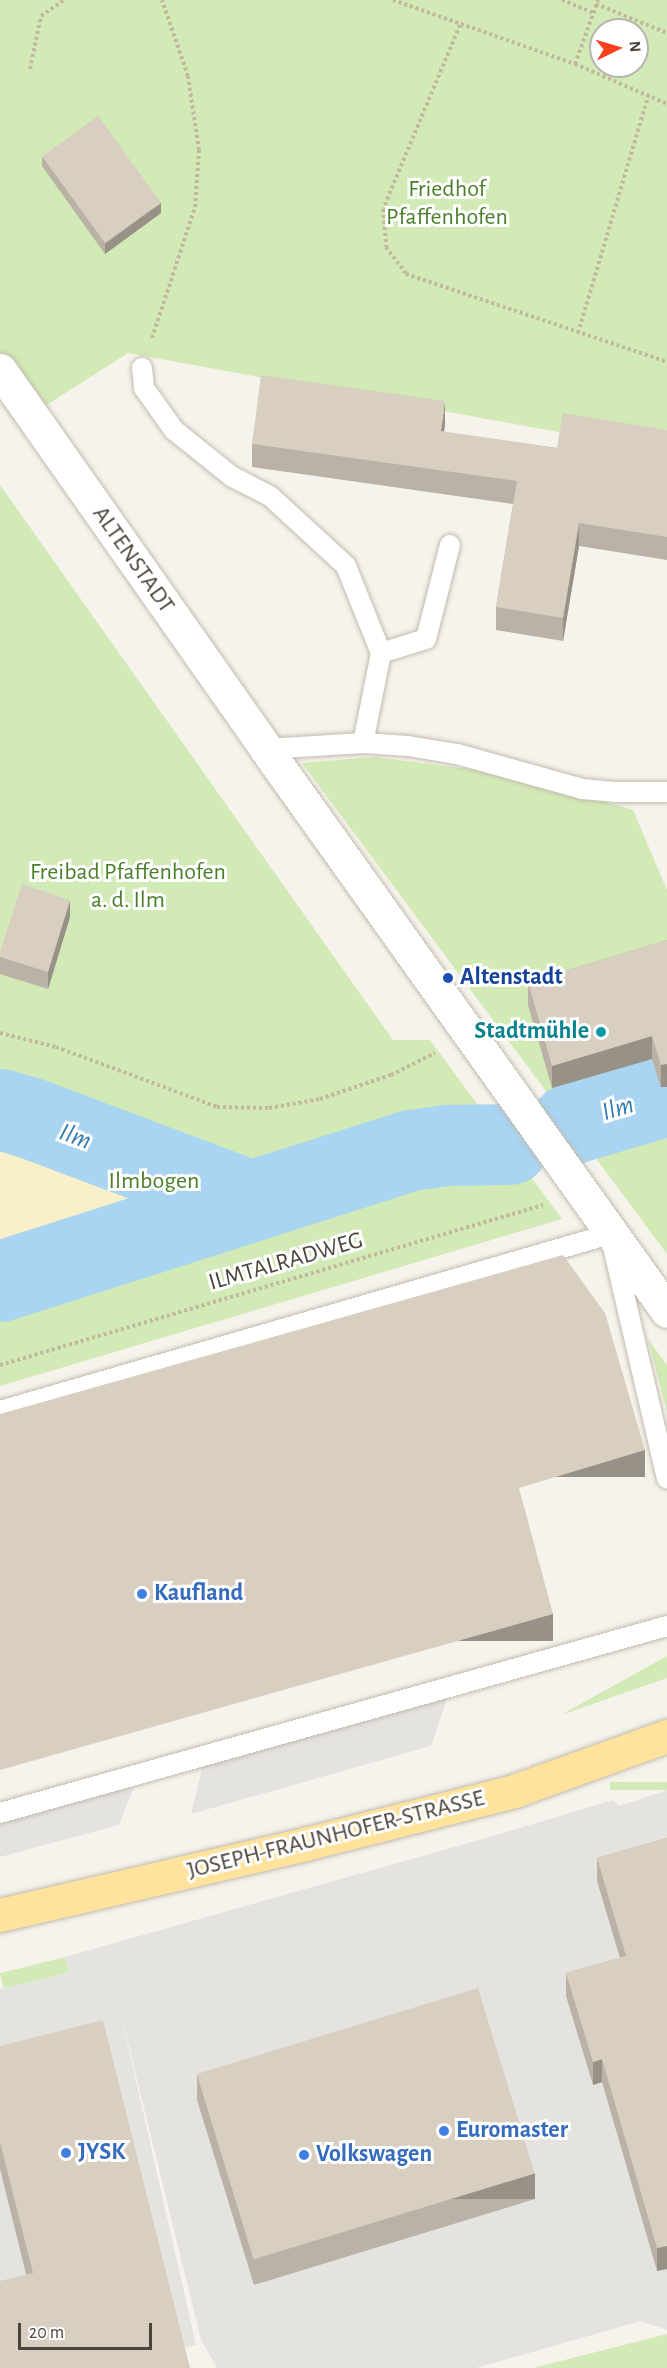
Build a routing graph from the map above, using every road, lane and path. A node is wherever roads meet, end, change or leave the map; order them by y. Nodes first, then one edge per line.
1 (64, 0) edge
2 (162, 0) edge
3 (393, 0) edge
4 (562, 0) edge
5 (597, 2) edge
6 (594, 13) junction
7 (460, 25) junction
8 (667, 33) edge
9 (575, 64) junction
10 (30, 69) dead end
11 (648, 96) junction
12 (667, 104) edge
13 (578, 333) junction
14 (667, 362) edge
15 (142, 368) joint
16 (0, 370) edge
17 (450, 545) dead end
18 (381, 653) junction
19 (363, 743) junction
20 (266, 749) junction
21 (667, 792) edge
22 (468, 1031) junction
23 (0, 1033) edge
24 (577, 1186) junction
25 (610, 1234) junction
26 (667, 1311) edge
27 (0, 1365) edge
28 (0, 1411) edge
29 (667, 1478) edge
30 (667, 1626) edge
31 (667, 1736) edge
32 (0, 1812) edge
33 (0, 1916) edge

1 - 10 path
2 - 15 path
3 - 7 path
4 - 6 path
5 - 6 path
5 - 8 path
6 - 9 path
7 - 9 path
7 - 13 path
9 - 11 path
11 - 12 path
11 - 13 path
13 - 14 path
15 - 18 lane
16 - 20 street, ALTENSTADT
17 - 18 lane
18 - 19 lane
19 - 20 lane
19 - 21 lane
20 - 22 street, ALTENSTADT
22 - 23 path
22 - 24 street, ALTENSTADT
24 - 25 street, ALTENSTADT
24 - 27 path, ILMTALRADWEG
25 - 26 street, ALTENSTADT
25 - 28 lane
25 - 29 lane
30 - 32 lane
31 - 33 main road, JOSEPH-FRAUNHOFER-STRASSE

